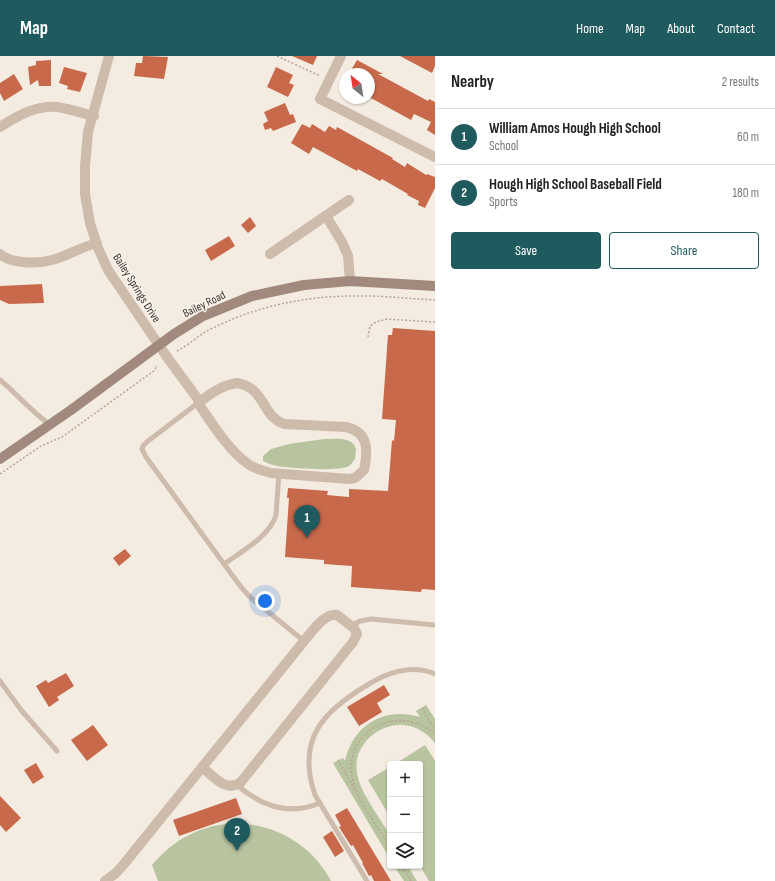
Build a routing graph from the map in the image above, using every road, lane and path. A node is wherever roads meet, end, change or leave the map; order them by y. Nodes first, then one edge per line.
1 (110, 56) edge
2 (277, 56) edge
3 (341, 56) edge
4 (328, 84) junction
5 (94, 116) junction
6 (0, 127) edge
7 (435, 157) edge
8 (349, 200) dead end
9 (326, 216) junction
10 (96, 243) junction
11 (0, 254) edge
12 (270, 254) dead end
13 (350, 281) junction
14 (435, 286) edge
15 (435, 300) edge
16 (435, 322) edge
17 (368, 338) dead end
18 (159, 346) junction
19 (177, 350) dead end
20 (156, 365) dead end
21 (0, 380) edge
22 (199, 402) junction
23 (49, 424) junction
24 (0, 459) edge
25 (279, 473) junction
26 (0, 474) edge
27 (224, 564) junction
28 (435, 625) edge
29 (351, 626) junction
30 (304, 641) junction
31 (435, 674) edge
32 (0, 681) edge
33 (422, 708) dead end
34 (435, 730) edge
35 (435, 734) edge
36 (57, 751) dead end
37 (338, 760) dead end
38 (202, 768) junction
39 (237, 785) junction
40 (358, 794) junction
41 (320, 803) junction
42 (387, 842) edge
43 (404, 869) edge
44 (105, 881) edge
45 (367, 881) edge
46 (411, 881) edge

1 - 5 street, Bailey Springs Drive
2 - 4 path
3 - 4 street
4 - 7 street
5 - 6 street
5 - 10 street, Bailey Springs Drive
8 - 9 street
9 - 12 street
9 - 13 street
10 - 11 street
10 - 18 street, Bailey Springs Drive
13 - 14 street, Bailey Road
13 - 18 street, Bailey Road
15 - 19 path
16 - 17 path
18 - 22 street, Bailey Springs Drive
18 - 23 street, Bailey Road
20 - 26 path
21 - 23 lane
22 - 25 street, Bailey Springs Drive
22 - 25 street, Bailey Springs Drive
22 - 27 lane
23 - 24 street, Bailey Road
25 - 27 lane
27 - 30 lane
28 - 29 lane
29 - 30 street
29 - 39 street
30 - 38 street
31 - 41 lane
32 - 36 lane
33 - 34 path
35 - 40 path
37 - 40 path
38 - 39 street
38 - 44 street
39 - 41 lane
40 - 42 path
41 - 45 lane
43 - 46 path

